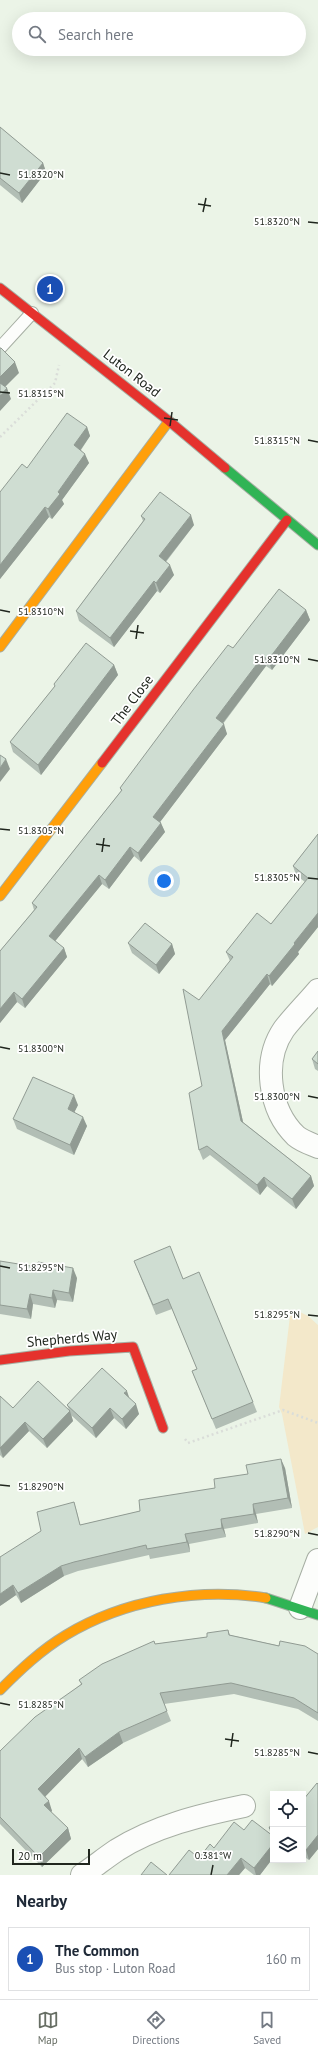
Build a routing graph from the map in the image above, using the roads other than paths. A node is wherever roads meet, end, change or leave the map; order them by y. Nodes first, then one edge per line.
1 (0, 288) edge
2 (32, 313) junction
3 (0, 348) edge
4 (169, 421) junction
5 (287, 520) junction
6 (318, 545) edge
7 (0, 647) edge
8 (0, 896) edge
9 (318, 990) edge
10 (318, 1147) edge
11 (0, 1360) edge
12 (163, 1428) road end
13 (318, 1560) edge
14 (309, 1612) edge
15 (0, 1690) edge
16 (244, 1806) dead end
17 (82, 1875) edge

1 - 2 street, Luton Road
2 - 3 lane
2 - 4 street, Luton Road
4 - 5 street, Luton Road
4 - 7 street
5 - 6 street, Luton Road
5 - 8 street, The Close
9 - 10 street
11 - 12 street, Shepherds Way
13 - 14 street
14 - 15 street
16 - 17 street

